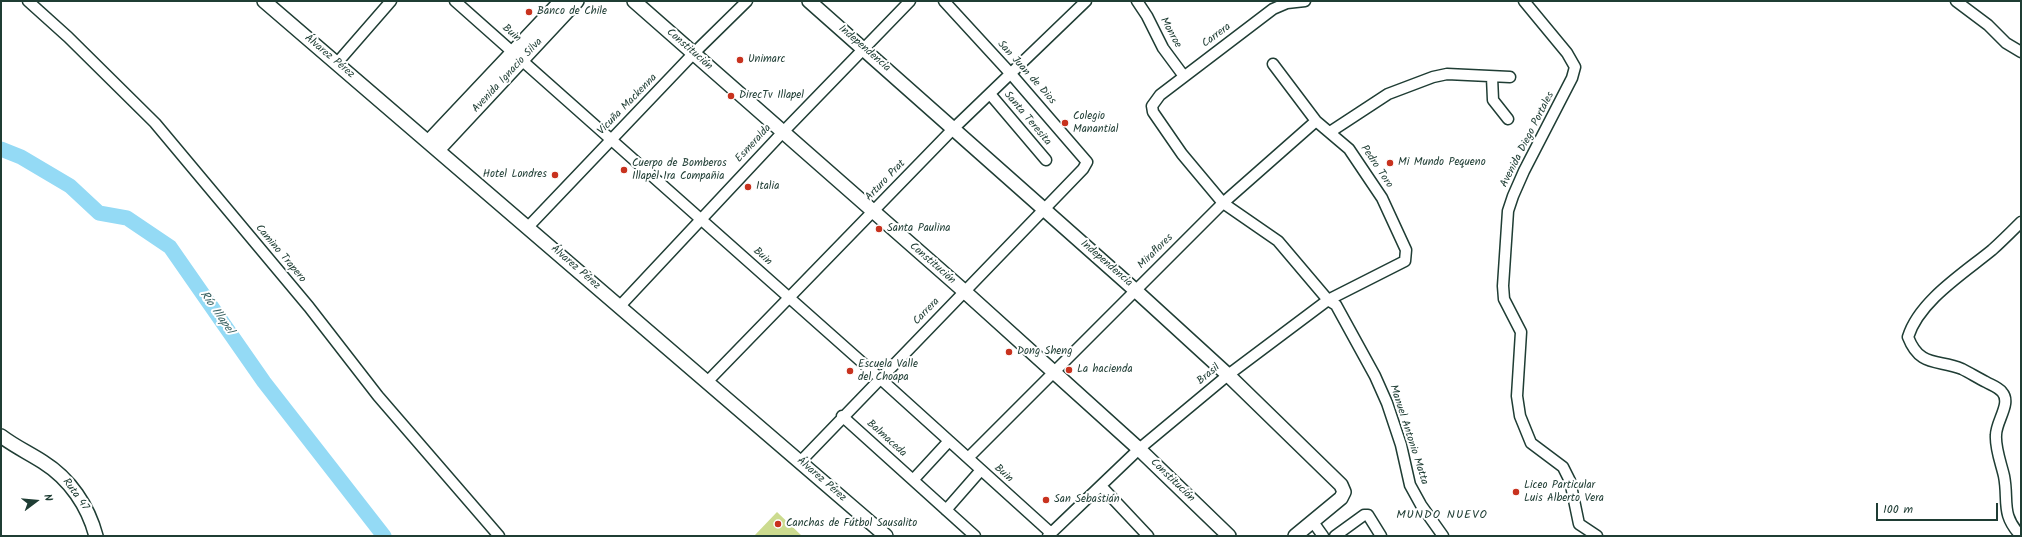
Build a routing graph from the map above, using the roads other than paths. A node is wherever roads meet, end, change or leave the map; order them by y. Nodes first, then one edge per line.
1 (28, 1) edge
2 (264, 1) edge
3 (390, 1) edge
4 (455, 1) edge
5 (561, 1) edge
6 (577, 1) edge
7 (634, 1) edge
8 (748, 1) edge
9 (809, 1) edge
10 (910, 1) edge
11 (944, 1) edge
12 (1086, 1) edge
13 (1137, 1) edge
14 (1305, 1) edge
15 (1524, 1) edge
16 (1956, 1) edge
17 (864, 48) junction
18 (2021, 52) edge
19 (693, 54) junction
20 (518, 56) junction
21 (336, 63) junction
22 (1273, 64) dead end
23 (1011, 74) junction
24 (1184, 75) junction
25 (1492, 77) junction
26 (1510, 77) dead end
27 (990, 94) junction
28 (1152, 106) joint
29 (1508, 119) dead end
30 (1316, 121) junction
31 (954, 128) junction
32 (782, 132) junction
33 (1330, 132) junction
34 (612, 140) junction
35 (433, 146) junction
36 (1046, 160) dead end
37 (1087, 162) joint
38 (1223, 203) junction
39 (1043, 209) junction
40 (873, 212) junction
41 (700, 219) junction
42 (2021, 222) edge
43 (528, 227) junction
44 (1405, 261) joint
45 (1135, 290) junction
46 (964, 291) junction
47 (789, 297) junction
48 (1328, 300) junction
49 (619, 307) junction
50 (1052, 372) junction
51 (1228, 374) junction
52 (879, 378) junction
53 (707, 382) junction
54 (842, 416) junction
55 (1, 436) edge
56 (949, 441) junction
57 (1139, 449) junction
58 (968, 458) junction
59 (800, 462) junction
60 (981, 470) junction
61 (913, 480) junction
62 (1101, 486) junction
63 (946, 510) junction
64 (1313, 522) junction
65 (1050, 534) edge
66 (1226, 535) edge
67 (96, 536) edge
68 (499, 536) edge
69 (886, 536) edge
70 (976, 536) edge
71 (1148, 536) edge
72 (1295, 536) edge
73 (1323, 536) edge
74 (1335, 536) edge
75 (1382, 536) edge
76 (1443, 536) edge
77 (1597, 536) edge
78 (2021, 536) edge

1 - 68 street, Camino Trapero
2 - 21 main road, Álvarez Pérez
3 - 21 street
4 - 20 street, Buin
5 - 20 main road, Avenida Ignacio Silva
6 - 20 main road, Avenida Ignacio Silva
7 - 19 main road, Constitución
8 - 19 street, Vicuña Mackenna
9 - 17 main road, Independencia
10 - 17 street, Esmeralda
11 - 23 street, San Juan de Dios
12 - 23 street, Arturo Prat
13 - 24 street, Monroe
14 - 24 street, Carrera
15 - 77 street, Avenida Diego Portales
16 - 18 street
17 - 31 main road, Independencia
17 - 32 street, Esmeralda
19 - 32 main road, Constitución
19 - 34 street, Vicuña Mackenna
20 - 34 street, Buin
20 - 35 main road, Avenida Ignacio Silva
21 - 35 main road, Álvarez Pérez
22 - 30 street, Pedro Toro
23 - 27 street, Arturo Prat
23 - 37 street, San Juan de Dios
24 - 28 street, Carrera
25 - 26 street
25 - 29 street
25 - 33 street
27 - 31 street, Arturo Prat
27 - 36 street, Santa Teresita
28 - 38 street, Manuel Antonio Matta
30 - 33 street, Pedro Toro
30 - 38 street, Miraflores
31 - 39 main road, Independencia
31 - 40 street, Arturo Prat
32 - 40 main road, Constitución
32 - 41 street, Esmeralda
33 - 44 street, Pedro Toro
34 - 41 street, Buin
34 - 43 street, Vicuña Mackenna
35 - 43 main road, Álvarez Pérez
37 - 39 street, Carrera
38 - 45 street, Miraflores
38 - 48 street, Manuel Antonio Matta
39 - 45 main road, Independencia
39 - 46 street, Carrera
40 - 46 main road, Constitución
40 - 47 street, Arturo Prat
41 - 47 street, Buin
41 - 49 street, Esmeralda
42 - 78 street
43 - 49 main road, Álvarez Pérez
44 - 48 street, Brasil
45 - 50 street, Miraflores
45 - 51 main road, Independencia
46 - 50 main road, Constitución
46 - 52 street, Carrera
47 - 52 street, Buin
47 - 53 street, Arturo Prat
48 - 51 street, Brasil
48 - 76 street, Manuel Antonio Matta
49 - 53 main road, Álvarez Pérez
50 - 57 main road, Constitución
50 - 58 street, Miraflores
51 - 57 street, Brasil
51 - 64 main road, Independencia
52 - 54 street, Carrera
52 - 56 street, Buin
53 - 59 main road, Álvarez Pérez
54 - 59 street, Carrera
54 - 61 street, Balmaceda
55 - 67 main road, Ruta 47
56 - 58 street, Buin
56 - 61 street
57 - 62 street, Brasil
57 - 66 main road, Constitución
58 - 60 street, Buin
59 - 69 main road, Álvarez Pérez
60 - 63 street
60 - 65 street, Buin
61 - 63 street, Balmaceda
62 - 65 street, Brasil
62 - 71 street
63 - 70 street, Balmaceda
64 - 72 main road, Independencia
64 - 73 street
74 - 75 street

